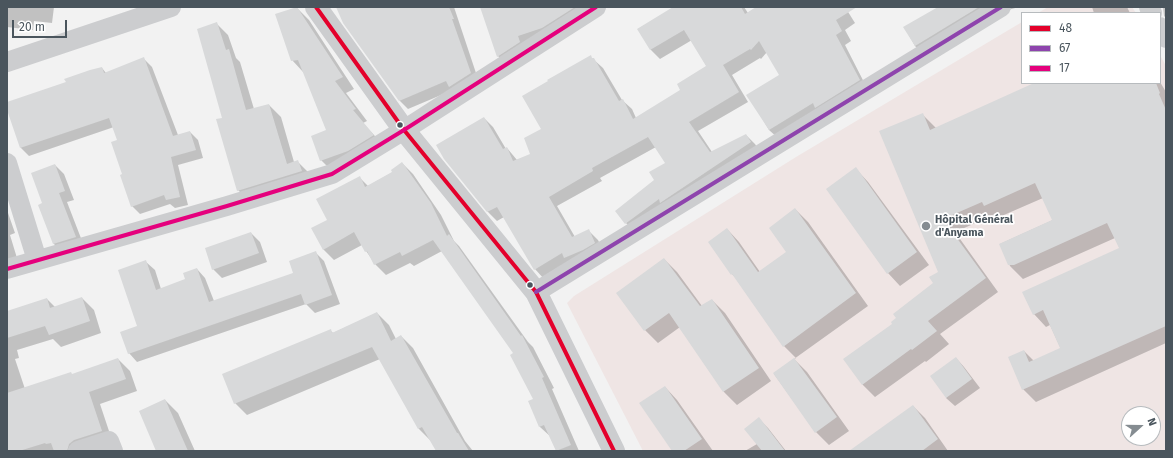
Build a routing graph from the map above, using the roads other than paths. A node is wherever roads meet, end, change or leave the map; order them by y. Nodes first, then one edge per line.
1 (171, 7) edge
2 (316, 7) edge
3 (596, 7) edge
4 (1001, 7) edge
5 (1161, 29) edge
6 (1166, 38) edge
7 (7, 62) edge
8 (404, 130) junction
9 (7, 163) edge
10 (37, 260) junction
11 (7, 269) edge
12 (536, 292) junction
13 (78, 451) edge
14 (113, 451) edge
15 (614, 451) edge

1 - 7 street
2 - 8 street
3 - 8 street
4 - 12 street
5 - 6 street
8 - 10 street
8 - 12 street
9 - 10 street
10 - 11 street
12 - 15 street
13 - 14 street

